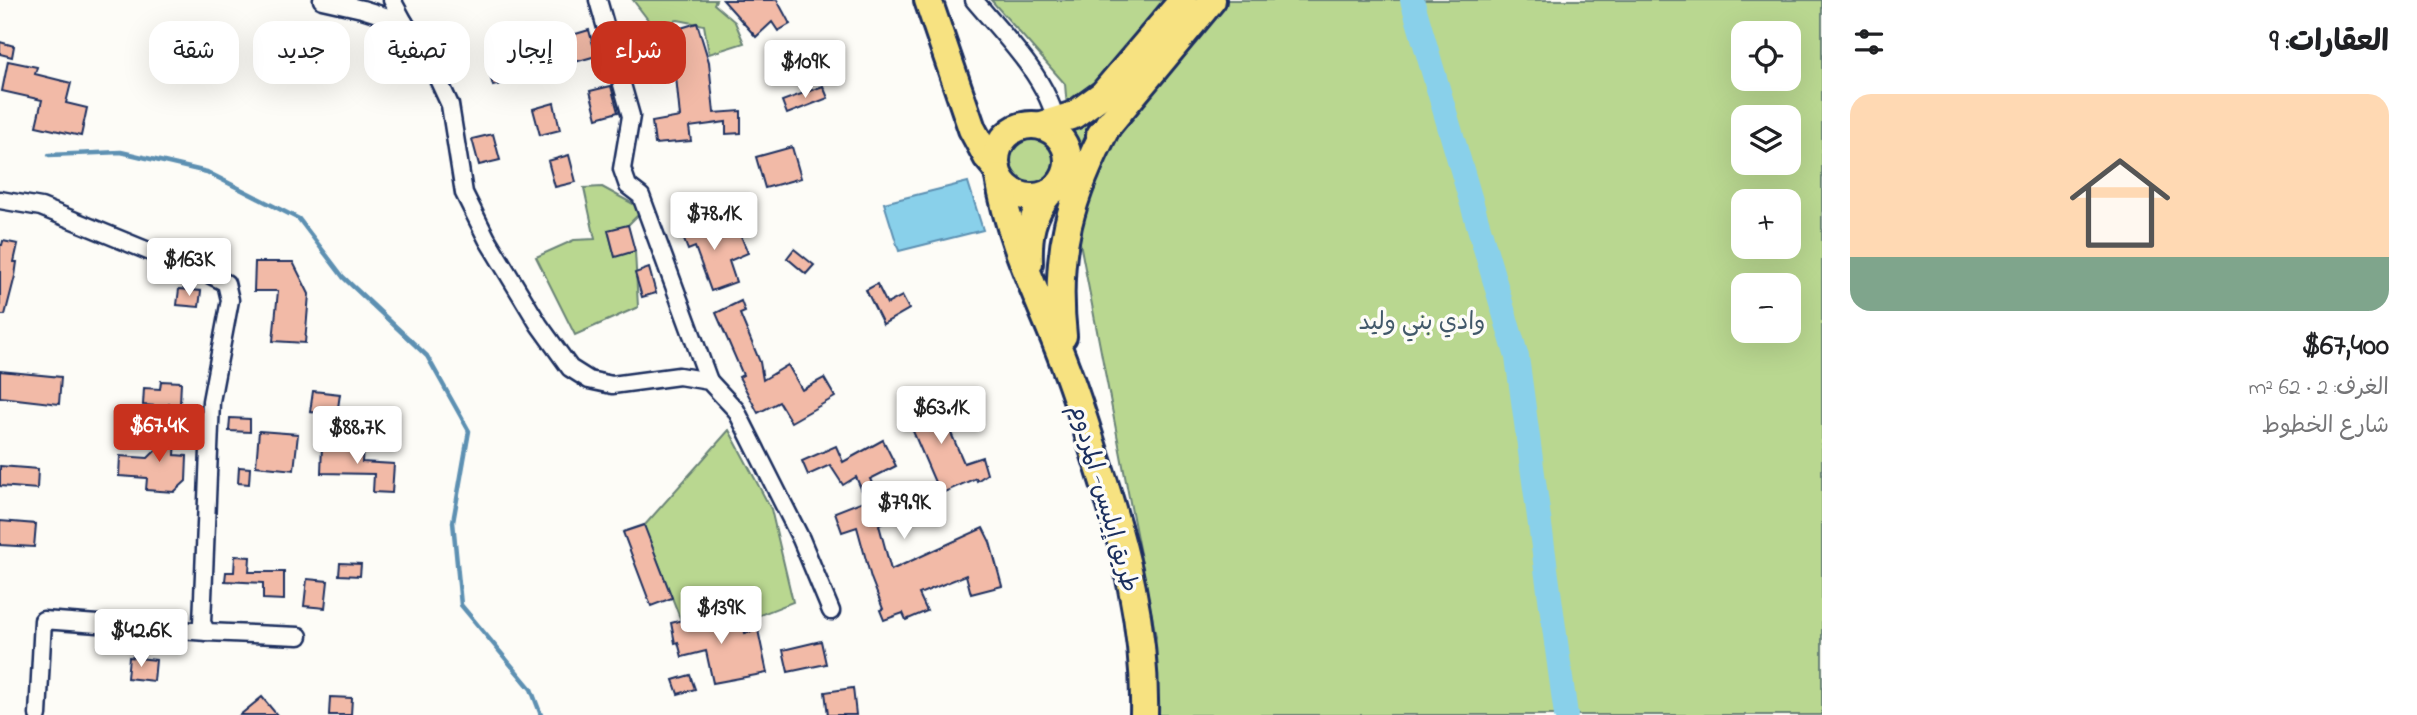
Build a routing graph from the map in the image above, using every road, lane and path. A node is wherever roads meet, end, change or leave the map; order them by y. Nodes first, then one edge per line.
1 (322, 0) edge
2 (392, 0) edge
3 (598, 0) edge
4 (928, 0) edge
5 (974, 0) edge
6 (1183, 0) edge
7 (1212, 0) edge
8 (401, 21) edge
9 (403, 21) edge
10 (440, 84) edge
11 (1124, 87) junction
12 (962, 100) junction
13 (1110, 123) junction
14 (1053, 127) junction
15 (1014, 129) junction
16 (998, 173) junction
17 (1057, 185) junction
18 (0, 200) edge
19 (1029, 272) junction
20 (1066, 365) junction
21 (709, 381) junction
22 (831, 611) dead end
23 (207, 632) junction
24 (299, 636) dead end
25 (38, 715) edge
26 (1144, 715) edge

1 - 8 street
2 - 9 street
3 - 21 street
4 - 12 highway
5 - 14 street
6 - 11 highway
7 - 11 highway
10 - 21 street
11 - 13 highway
11 - 14 highway
12 - 15 highway
12 - 16 highway
13 - 17 highway
13 - 20 highway
14 - 15 highway
14 - 17 highway
15 - 16 highway
16 - 17 highway
16 - 19 highway
17 - 19 highway
18 - 23 street
19 - 20 highway
20 - 26 highway, طريق إيليس- المردوم
21 - 22 street
23 - 24 street
23 - 25 street

